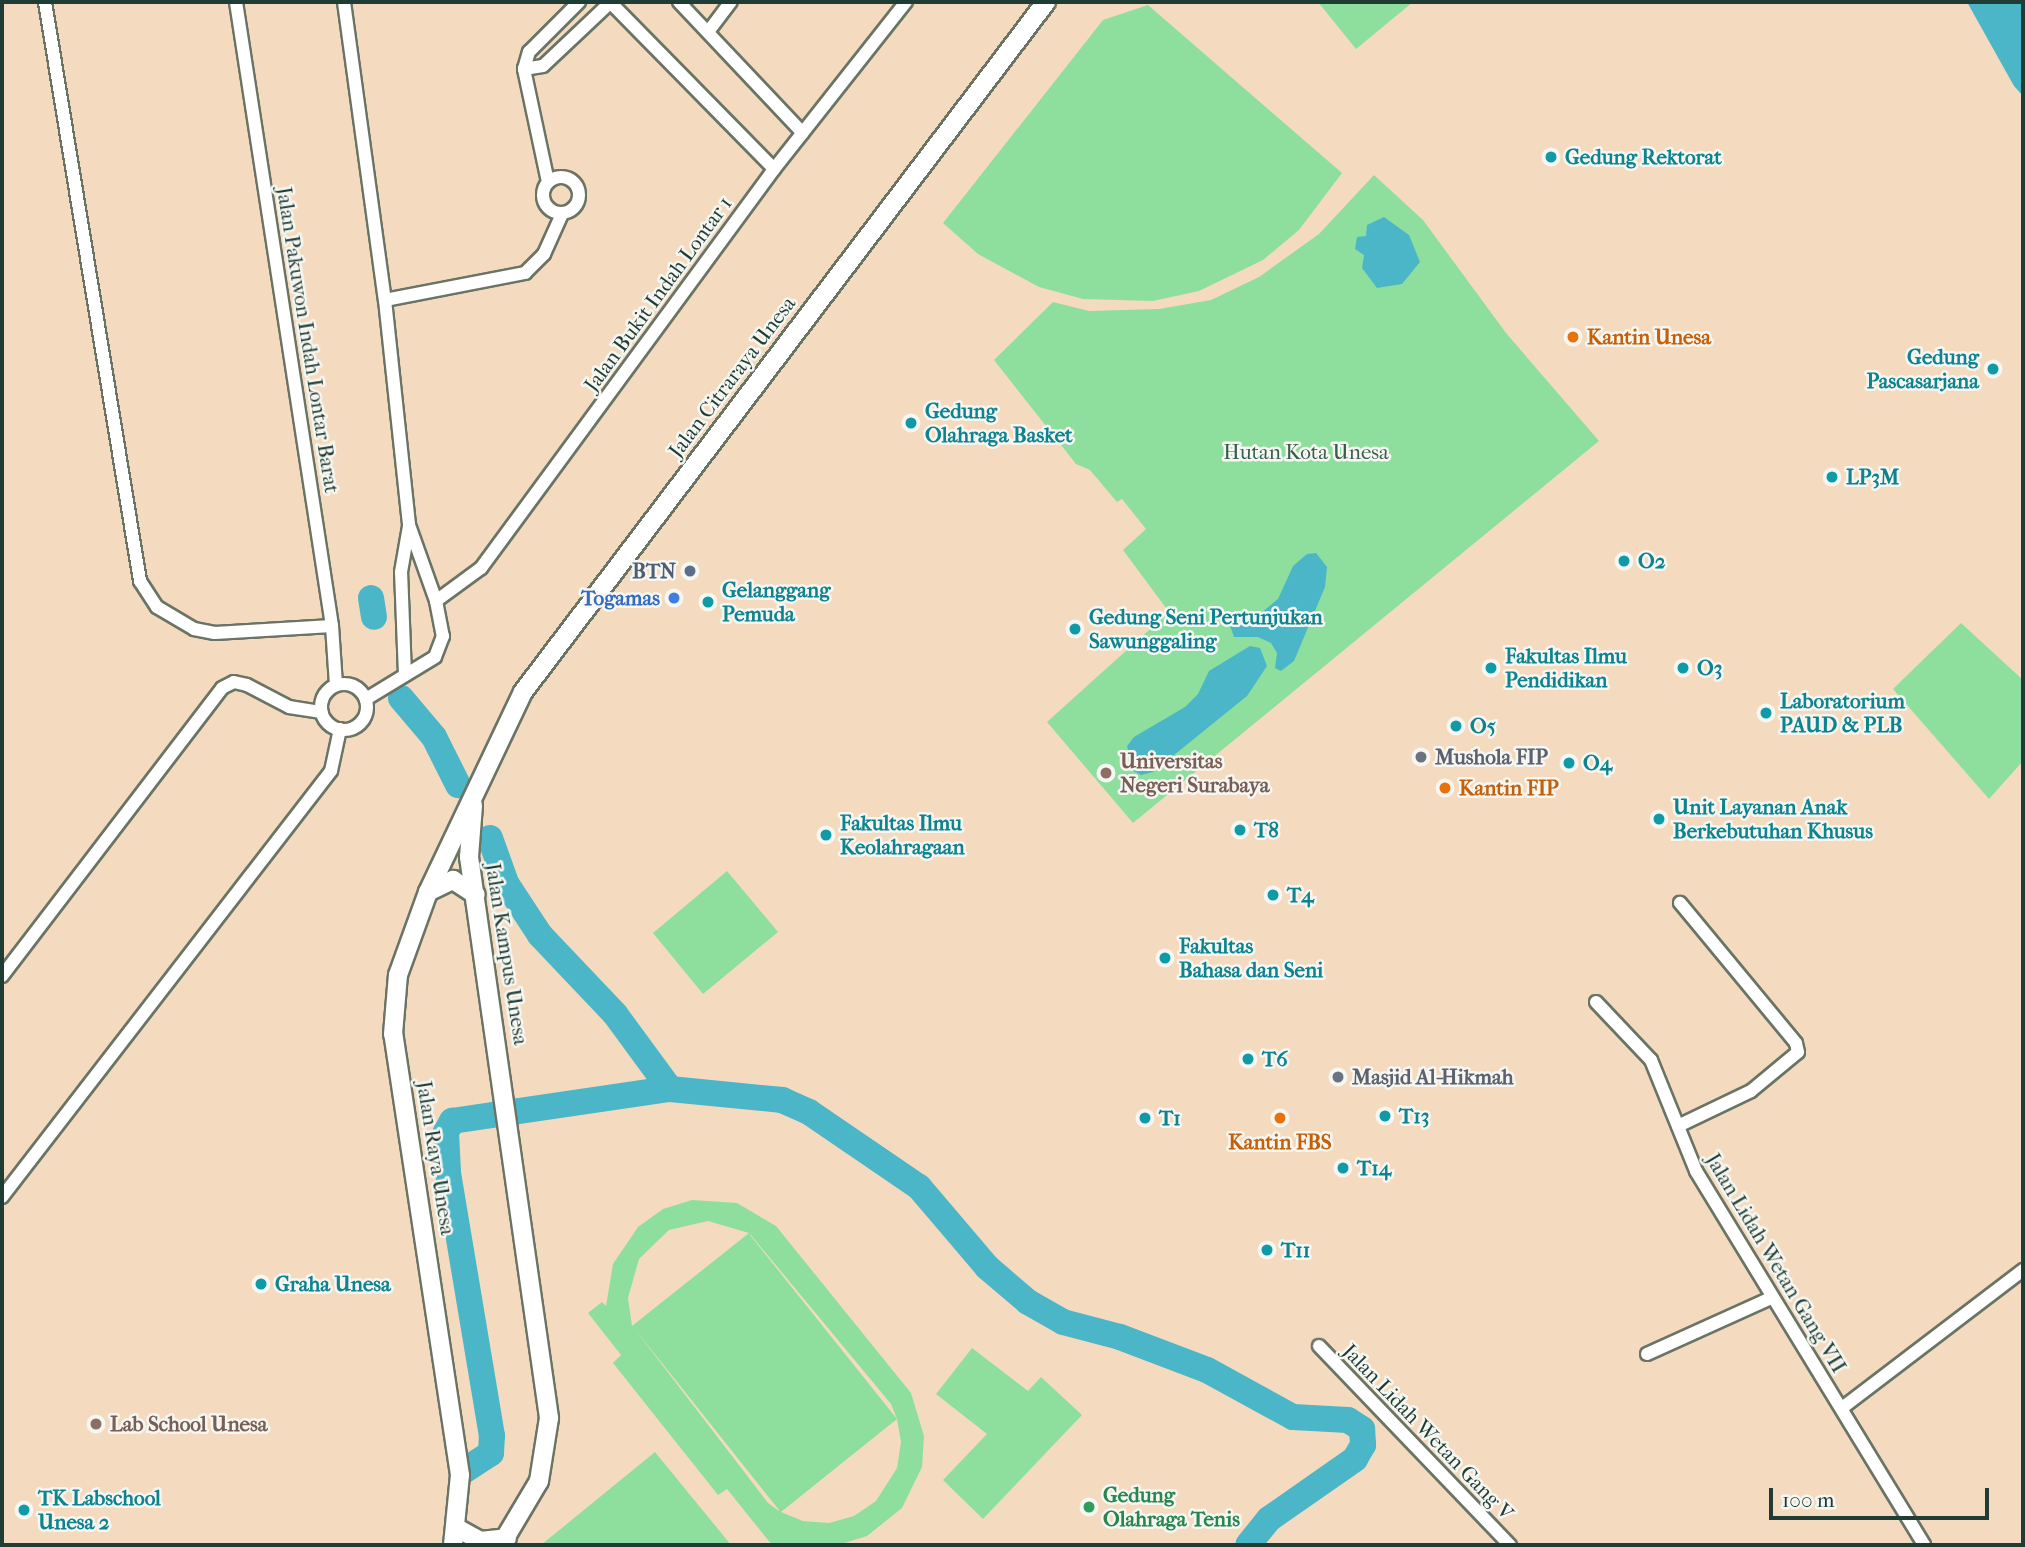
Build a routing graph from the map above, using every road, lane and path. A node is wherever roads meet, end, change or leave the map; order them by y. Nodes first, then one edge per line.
1 (45, 2) edge
2 (236, 2) edge
3 (344, 2) edge
4 (579, 2) edge
5 (611, 2) edge
6 (731, 2) edge
7 (906, 2) edge
8 (1045, 2) edge
9 (686, 4) edge
10 (708, 32) junction
11 (524, 69) junction
12 (803, 133) junction
13 (774, 169) junction
14 (548, 182) junction
15 (562, 214) junction
16 (385, 300) junction
17 (409, 525) junction
18 (436, 601) junction
19 (332, 626) junction
20 (405, 675) junction
21 (336, 685) junction
22 (366, 699) junction
23 (322, 712) junction
24 (340, 729) junction
25 (475, 792) junction
26 (428, 892) junction
27 (476, 895) junction
28 (1680, 903) dead end
29 (2, 976) edge
30 (1596, 1002) dead end
31 (1678, 1126) junction
32 (2, 1197) edge
33 (2023, 1270) edge
34 (1771, 1298) junction
35 (1319, 1346) dead end
36 (1647, 1354) dead end
37 (1842, 1408) junction
38 (455, 1537) edge
39 (504, 1542) edge
40 (1510, 1545) edge
41 (1924, 1545) edge

1 - 19 street
2 - 19 street, Jalan Pakuwon Indah Lontar Barat
3 - 16 street
4 - 11 street
5 - 11 street
5 - 13 street
6 - 10 street
7 - 12 street, Jalan Bukit Indah Lontar 1
8 - 25 main road, Jalan Citraraya Unesa
9 - 10 street
10 - 12 street
11 - 14 street
12 - 13 street, Jalan Bukit Indah Lontar 1
13 - 18 street, Jalan Bukit Indah Lontar 1
14 - 15 street
14 - 15 street
15 - 16 street
16 - 17 street
17 - 18 street
17 - 20 street
18 - 20 street
19 - 21 street, Jalan Pakuwon Indah Lontar Barat
20 - 22 street
21 - 22 street
21 - 23 street
22 - 24 street
23 - 24 street
23 - 29 street
24 - 32 street
25 - 26 main road, Jalan Raya Unesa
25 - 27 main road, Jalan Kampus Unesa
26 - 27 main road
26 - 38 main road, Jalan Raya Unesa
27 - 39 main road, Jalan Kampus Unesa
28 - 31 street
30 - 31 street, Jalan Lidah Wetan Gang VII
31 - 34 street, Jalan Lidah Wetan Gang VII
33 - 37 street
34 - 36 street
34 - 37 street, Jalan Lidah Wetan Gang VII
35 - 40 street, Jalan Lidah Wetan Gang V
37 - 41 street, Jalan Lidah Wetan Gang VII
38 - 39 main road

